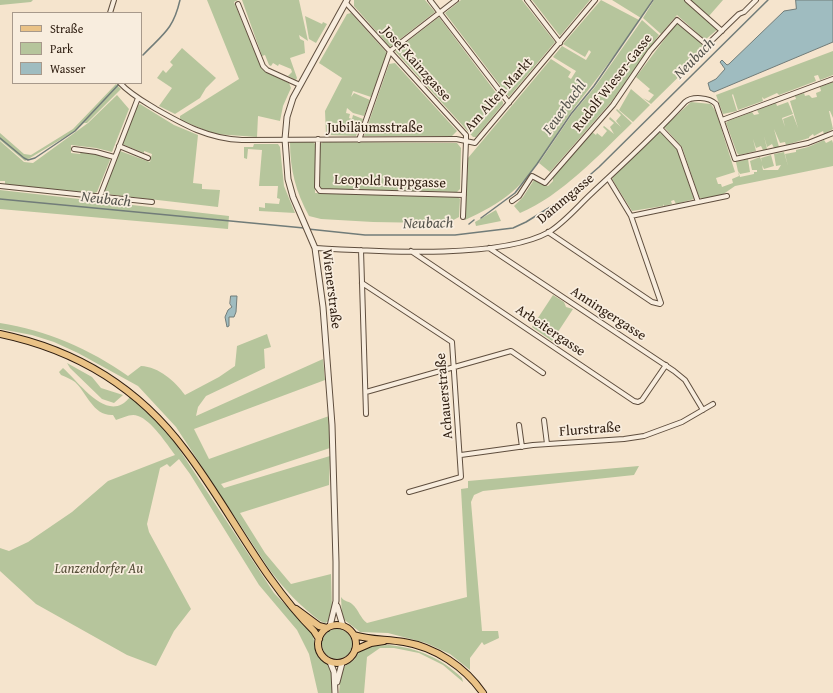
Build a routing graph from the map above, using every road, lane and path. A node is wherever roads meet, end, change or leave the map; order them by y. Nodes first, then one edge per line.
1 (114, 0) edge
2 (430, 0) edge
3 (456, 0) edge
4 (527, 0) edge
5 (595, 0) edge
6 (687, 0) edge
7 (756, 0) edge
8 (346, 2) edge
9 (238, 4) dead end
10 (110, 12) edge
11 (440, 12) junction
12 (720, 32) junction
13 (560, 43) junction
14 (390, 51) junction
15 (833, 79) edge
16 (121, 84) edge
17 (300, 85) junction
18 (138, 98) junction
19 (509, 103) junction
20 (722, 120) junction
21 (660, 128) junction
22 (833, 133) edge
23 (285, 139) junction
24 (318, 139) junction
25 (359, 140) junction
26 (466, 141) junction
27 (119, 146) junction
28 (74, 149) dead end
29 (114, 157) junction
30 (148, 158) dead end
31 (608, 178) junction
32 (0, 186) edge
33 (464, 194) junction
34 (100, 196) junction
35 (727, 196) dead end
36 (512, 201) dead end
37 (152, 202) dead end
38 (698, 202) junction
39 (631, 216) junction
40 (463, 217) dead end
41 (548, 232) junction
42 (315, 248) junction
43 (490, 248) junction
44 (361, 250) junction
45 (411, 251) junction
46 (362, 283) junction
47 (0, 334) edge
48 (666, 365) junction
49 (454, 368) junction
50 (543, 373) dead end
51 (366, 392) junction
52 (713, 404) dead end
53 (703, 410) junction
54 (366, 414) dead end
55 (544, 420) dead end
56 (519, 425) dead end
57 (547, 444) junction
58 (522, 447) junction
59 (461, 456) junction
60 (409, 492) dead end
61 (336, 601) junction
62 (293, 606) junction
63 (343, 626) junction
64 (329, 627) junction
65 (354, 635) junction
66 (319, 640) junction
67 (390, 640) junction
68 (355, 650) junction
69 (330, 662) junction
70 (342, 663) junction
71 (481, 691) edge
72 (336, 693) edge

1 - 10 street
2 - 11 street
3 - 11 street
4 - 13 street
5 - 13 street, Am Alten Markt
6 - 12 street
7 - 12 street
8 - 14 street, Josef Kainzgasse
8 - 17 street, Wienerstraße
9 - 17 street
11 - 14 street
11 - 19 street
12 - 36 street, Rudolf Wieser-Gasse
13 - 19 street, Am Alten Markt
14 - 25 street
14 - 26 street, Josef Kainzgasse
15 - 20 street
16 - 18 street, Jubiläumsstraße
17 - 23 street, Wienerstraße
18 - 23 street, Jubiläumsstraße
18 - 27 street
19 - 26 street, Am Alten Markt
20 - 21 street, Dammgasse
20 - 22 street
21 - 31 street, Dammgasse
21 - 38 street
23 - 24 street, Jubiläumsstraße
23 - 42 street, Wienerstraße
24 - 25 street, Jubiläumsstraße
24 - 33 street, Leopold Ruppgasse
25 - 26 street, Jubiläumsstraße
26 - 33 street, Am Alten Markt
27 - 29 street
27 - 30 street
28 - 29 street
29 - 34 street
31 - 39 street
31 - 41 street, Dammgasse
32 - 34 street
33 - 40 street, Am Alten Markt
34 - 37 street
35 - 38 street
38 - 39 street
39 - 41 street
41 - 43 street, Dammgasse
42 - 44 street, Dammgasse
42 - 61 street, Wienerstraße
43 - 45 street, Dammgasse
43 - 48 street, Anningergasse
44 - 45 street, Dammgasse
44 - 46 street
45 - 48 street, Arbeitergasse
46 - 49 street, Achauerstraße
46 - 51 street
47 - 62 main road
48 - 53 street, Anningergasse
49 - 50 street
49 - 51 street
49 - 59 street, Achauerstraße
51 - 54 street
52 - 53 street, Flurstraße
53 - 57 street, Flurstraße
55 - 57 street
56 - 58 street
57 - 58 street, Flurstraße
58 - 59 street, Flurstraße
59 - 60 street, Achauerstraße
61 - 63 street, Wienerstraße
61 - 64 street, Wienerstraße
62 - 64 main road
62 - 66 main road
63 - 64 main road
63 - 65 main road
64 - 66 main road
65 - 67 main road
65 - 68 main road
66 - 69 main road
67 - 68 main road
67 - 71 main road
68 - 70 main road
69 - 70 main road
69 - 72 street
70 - 72 street

